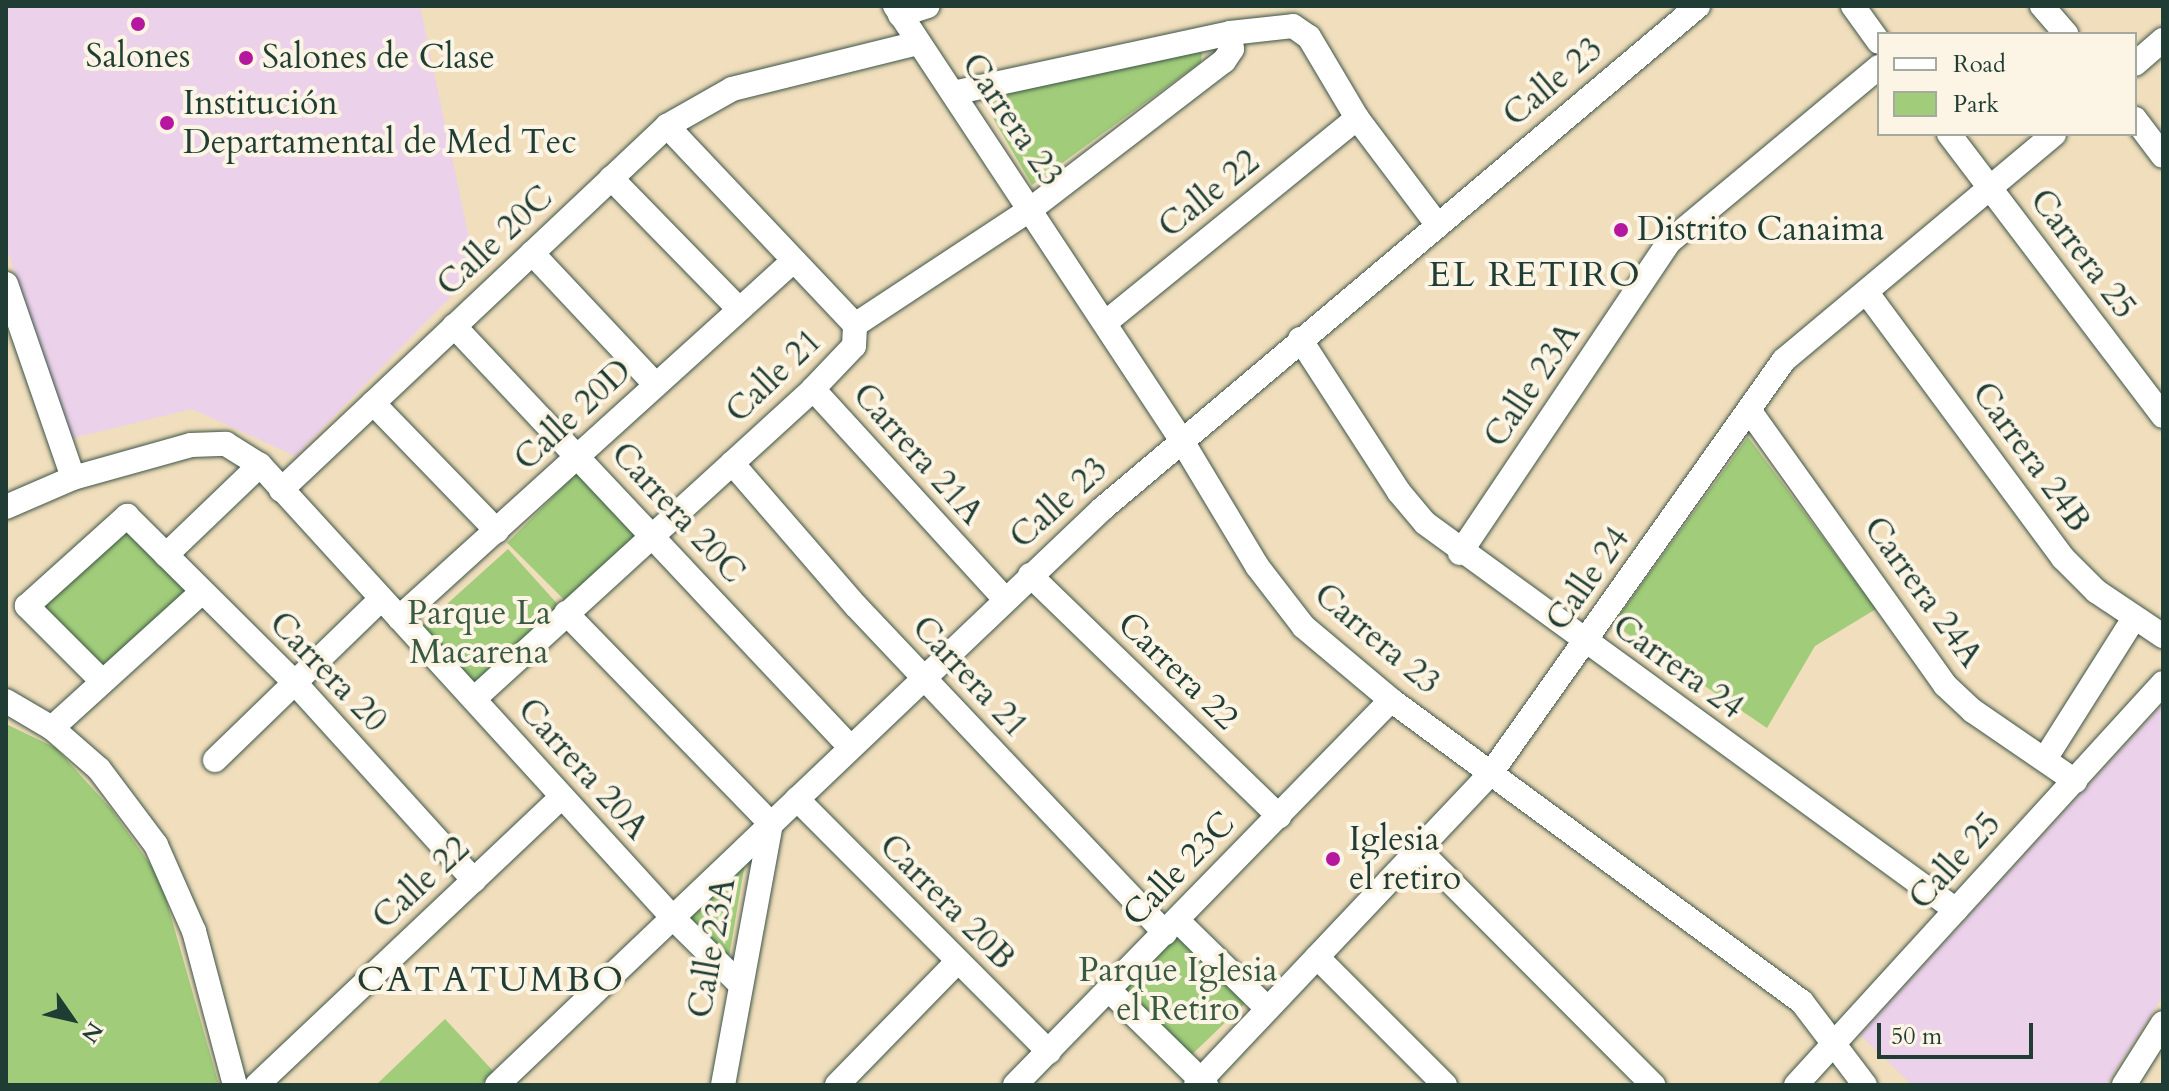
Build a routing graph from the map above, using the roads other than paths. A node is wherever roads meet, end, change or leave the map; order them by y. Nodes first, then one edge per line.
1 (928, 6) edge
2 (1698, 6) edge
3 (1853, 6) edge
4 (2042, 6) edge
5 (898, 11) edge
6 (2064, 32) edge
7 (1230, 33) junction
8 (1877, 39) edge
9 (2163, 40) edge
10 (918, 43) junction
11 (2137, 62) edge
12 (1877, 69) edge
13 (953, 93) junction
14 (1357, 118) junction
15 (2137, 122) edge
16 (667, 126) junction
17 (1951, 136) edge
18 (2052, 136) edge
19 (2163, 156) edge
20 (611, 178) junction
21 (1991, 188) junction
22 (1031, 209) junction
23 (1436, 223) junction
24 (532, 253) junction
25 (792, 262) junction
26 (6, 284) edge
27 (1867, 293) junction
28 (739, 309) junction
29 (1105, 323) junction
30 (855, 325) junction
31 (454, 326) junction
32 (1300, 339) junction
33 (655, 384) junction
34 (813, 389) junction
35 (373, 403) junction
36 (1749, 410) junction
37 (2163, 416) edge
38 (1182, 441) junction
39 (579, 458) junction
40 (732, 463) junction
41 (260, 465) junction
42 (73, 478) junction
43 (281, 490) junction
44 (6, 507) edge
45 (497, 531) junction
46 (652, 533) junction
47 (1460, 553) junction
48 (166, 555) junction
49 (1030, 575) junction
50 (201, 593) junction
51 (381, 599) junction
52 (1005, 599) junction
53 (566, 613) junction
54 (399, 618) junction
55 (2134, 618) junction
56 (2163, 636) edge
57 (1585, 642) junction
58 (923, 677) junction
59 (101, 680) junction
60 (2163, 683) edge
61 (296, 684) junction
62 (474, 699) junction
63 (1391, 700) junction
64 (6, 701) edge
65 (52, 728) junction
66 (850, 747) junction
67 (2045, 759) junction
68 (215, 760) dead end
69 (1491, 773) junction
70 (2075, 781) junction
71 (562, 797) junction
72 (797, 799) junction
73 (1279, 816) junction
74 (771, 824) junction
75 (1419, 850) junction
76 (474, 880) junction
77 (1956, 910) junction
78 (673, 918) junction
79 (1171, 926) junction
80 (1317, 957) junction
81 (957, 962) junction
82 (740, 984) junction
83 (1109, 990) junction
84 (1268, 1009) junction
85 (2163, 1023) edge
86 (1837, 1044) junction
87 (1049, 1052) junction
88 (2156, 1053) edge
89 (1201, 1083) edge
90 (235, 1085) edge
91 (257, 1085) edge
92 (497, 1085) edge
93 (723, 1085) edge
94 (837, 1085) edge
95 (1015, 1085) edge
96 (1445, 1085) edge
97 (1653, 1085) edge
98 (1796, 1085) edge
99 (1865, 1085) edge
100 (2124, 1085) edge

1 - 5 street
2 - 23 street, Calle 23
3 - 8 street
4 - 6 street
5 - 10 street, Carrera 23
7 - 13 street
7 - 14 street
7 - 22 street, Calle 21
9 - 11 street
10 - 13 street, Carrera 23
10 - 16 street, Calle 20C
12 - 47 street, Calle 23A
13 - 22 street, Carrera 23
14 - 23 street
14 - 29 street, Calle 22
15 - 19 street
16 - 20 street, Calle 20C
16 - 25 street
17 - 21 street, Carrera 25
18 - 21 street, Calle 24
20 - 24 street, Calle 20C
20 - 28 street
21 - 27 street, Calle 24
21 - 37 street, Carrera 25
22 - 29 street, Carrera 23
22 - 30 street, Calle 21
23 - 32 street, Calle 23
24 - 31 street, Calle 20C
24 - 33 street
25 - 28 street, Calle 20D
25 - 30 street
26 - 42 street
27 - 36 street, Calle 24
27 - 55 street, Carrera 24B
28 - 33 street, Calle 20D
29 - 38 street, Carrera 23
30 - 34 street, Calle 21
31 - 35 street, Calle 20C
31 - 39 street, Carrera 20C
32 - 38 street, Calle 23
32 - 47 street, Carrera 24
33 - 39 street, Calle 20D
34 - 40 street, Calle 21
34 - 52 street, Carrera 21A
35 - 43 street, Calle 20C
35 - 45 street
36 - 57 street, Calle 24
36 - 67 street, Carrera 24A
38 - 49 street, Calle 23
38 - 63 street, Carrera 23
39 - 45 street, Calle 20D
39 - 46 street, Carrera 20C
40 - 46 street, Calle 21
40 - 58 street, Carrera 21
41 - 42 street, Carrera 20A
41 - 43 street, Carrera 20A
41 - 48 street
42 - 44 street, Carrera 20A
43 - 51 street, Carrera 20A
45 - 54 street, Calle 20D
46 - 53 street, Calle 21
46 - 66 street, Carrera 20C
47 - 57 street, Carrera 24
48 - 50 street, Carrera 20
48 - 59 street, Carrera 20
49 - 52 street, Calle 23
49 - 73 street, Carrera 22
50 - 59 street
50 - 61 street, Carrera 20
51 - 54 street, Carrera 20A
51 - 61 street
52 - 58 street, Calle 23
53 - 62 street, Calle 21
53 - 74 street
54 - 62 street, Carrera 20A
55 - 56 street, Carrera 24B
55 - 67 street
57 - 69 street, Calle 24
57 - 77 street, Carrera 24
58 - 66 street, Calle 23
58 - 79 street, Carrera 21
59 - 65 street
60 - 70 street, Calle 25
61 - 68 street
61 - 76 street, Carrera 20
62 - 71 street, Carrera 20A
63 - 69 street, Carrera 23
63 - 73 street, Calle 23C
64 - 65 street
65 - 90 street
66 - 72 street, Calle 23
67 - 70 street, Carrera 24A
69 - 75 street, Calle 24
69 - 86 street, Carrera 23
70 - 77 street, Calle 25
71 - 76 street, Calle 22
71 - 78 street, Carrera 20A
72 - 74 street, Calle 23
72 - 81 street, Carrera 20B
73 - 79 street, Calle 23C
74 - 78 street, Calle 23
74 - 82 street, Calle 23A
75 - 80 street, Calle 24
75 - 97 street
76 - 91 street, Calle 22
77 - 86 street, Calle 25
78 - 82 street, Carrera 20A
78 - 92 street, Calle 23
79 - 83 street, Calle 23C
79 - 84 street
80 - 84 street, Calle 24
80 - 96 street
81 - 87 street, Carrera 20B
81 - 94 street
82 - 93 street, Calle 23A
83 - 87 street, Calle 23C
83 - 89 street
84 - 89 street, Calle 24
85 - 88 street
86 - 98 street, Calle 25
86 - 99 street, Carrera 23
87 - 95 street, Calle 23C
88 - 100 street

